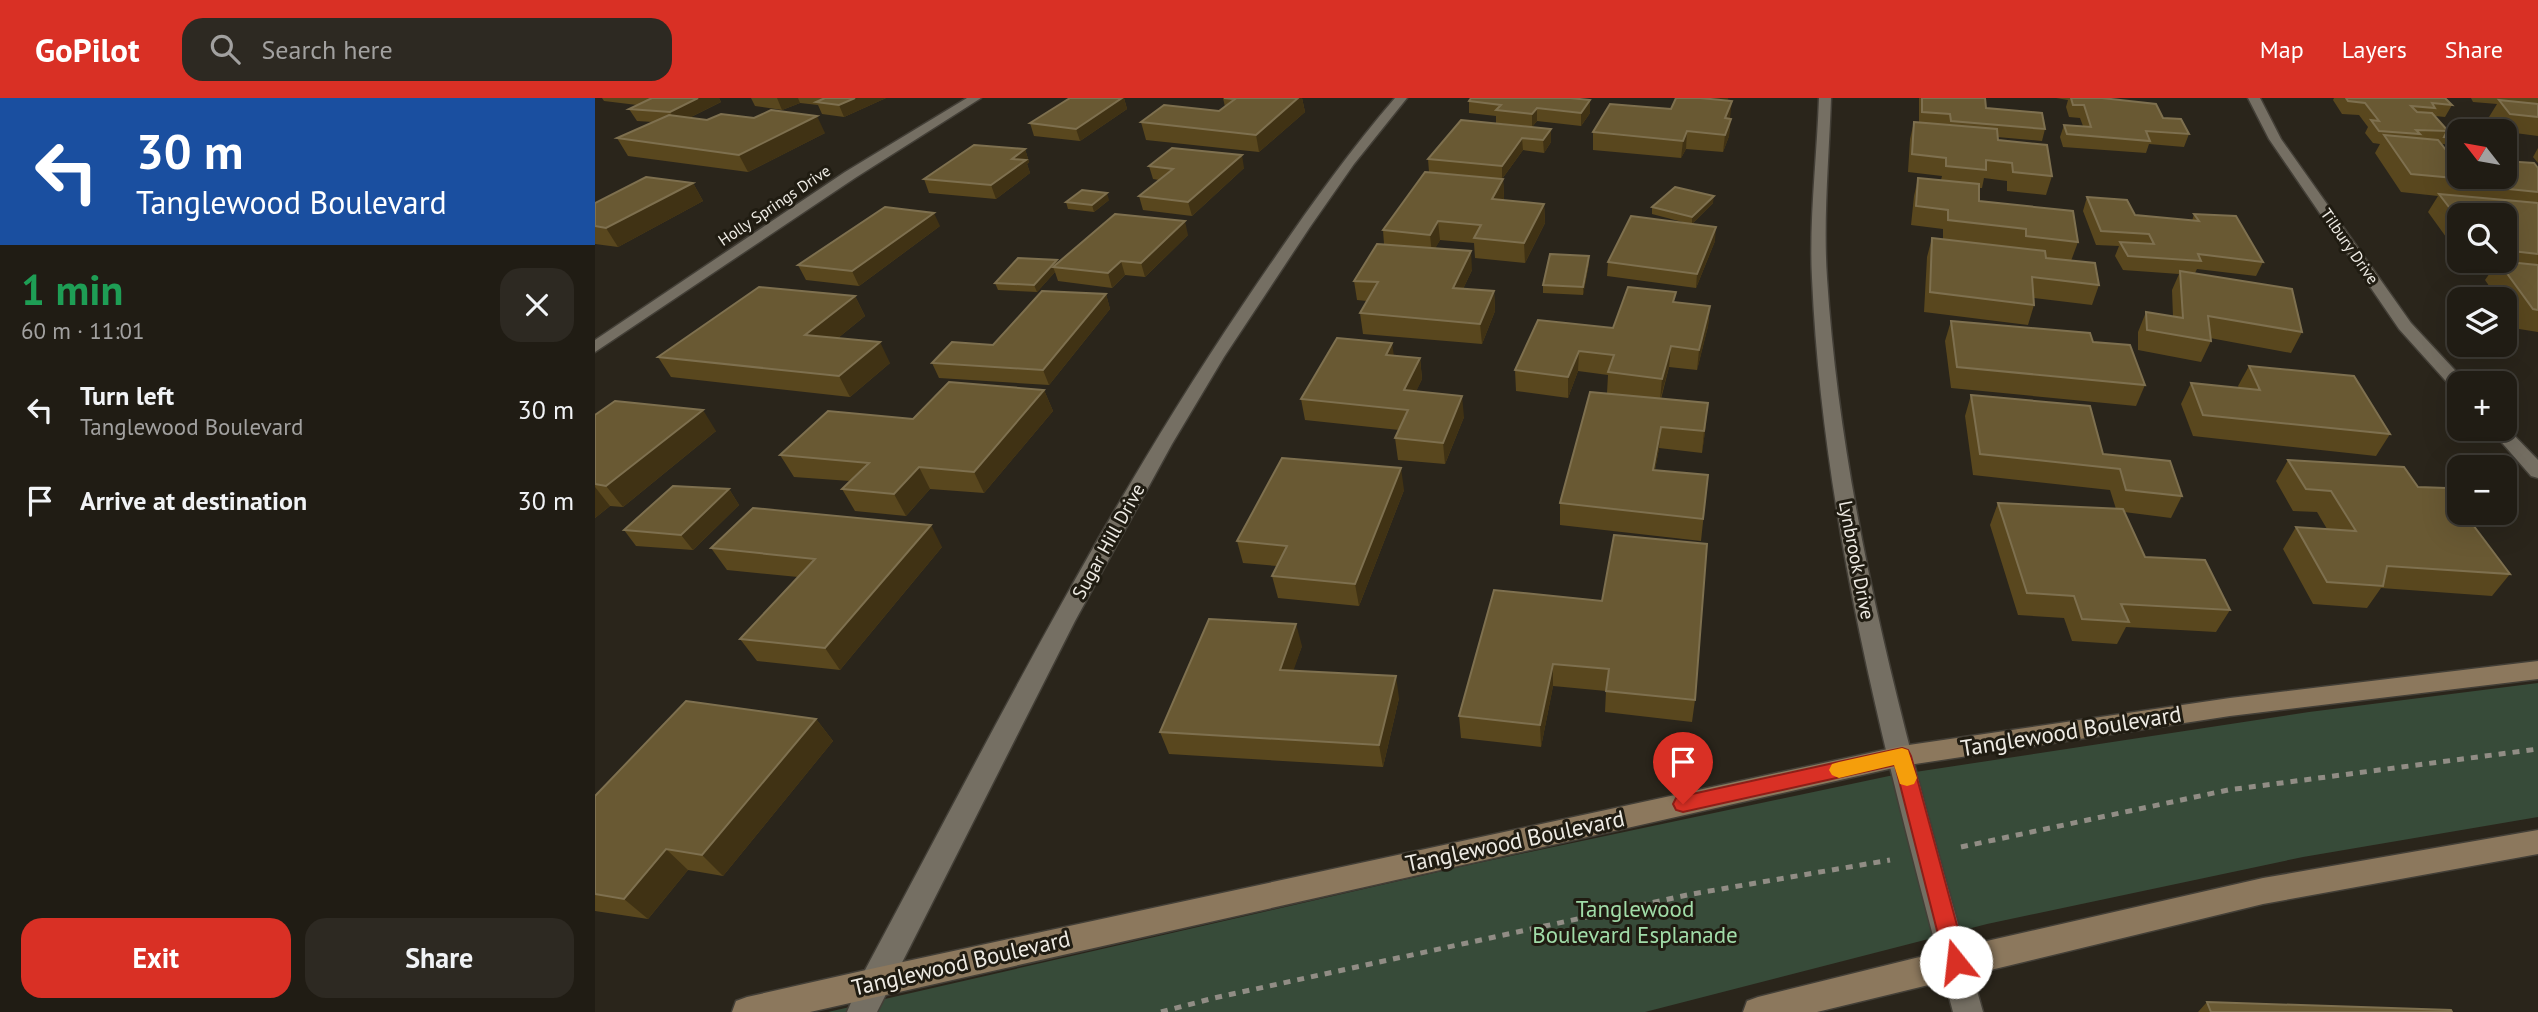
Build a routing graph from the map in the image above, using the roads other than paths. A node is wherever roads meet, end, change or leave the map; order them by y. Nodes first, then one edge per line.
1 (975, 98) edge
2 (1401, 98) edge
3 (1825, 98) edge
4 (2254, 98) edge
5 (595, 346) edge
6 (2447, 372) edge
7 (2510, 441) edge
8 (2538, 472) edge
9 (2538, 670) edge
10 (1902, 756) junction
11 (2538, 842) edge
12 (1956, 962) junction
13 (874, 982) junction
14 (747, 1012) edge
15 (862, 1012) edge
16 (1759, 1012) edge
17 (1968, 1012) edge

1 - 5 street, Holly Springs Drive
2 - 13 street, Sugar Hill Drive
3 - 10 street, Lynbrook Drive
4 - 6 street, Tilbury Drive
7 - 8 street
9 - 10 street, Tanglewood Boulevard
10 - 12 street, Lynbrook Drive
10 - 13 street, Tanglewood Boulevard
11 - 12 street
12 - 16 street
12 - 17 street, Lynbrook Drive
13 - 14 street, Tanglewood Boulevard
13 - 15 street, Sugar Hill Drive

